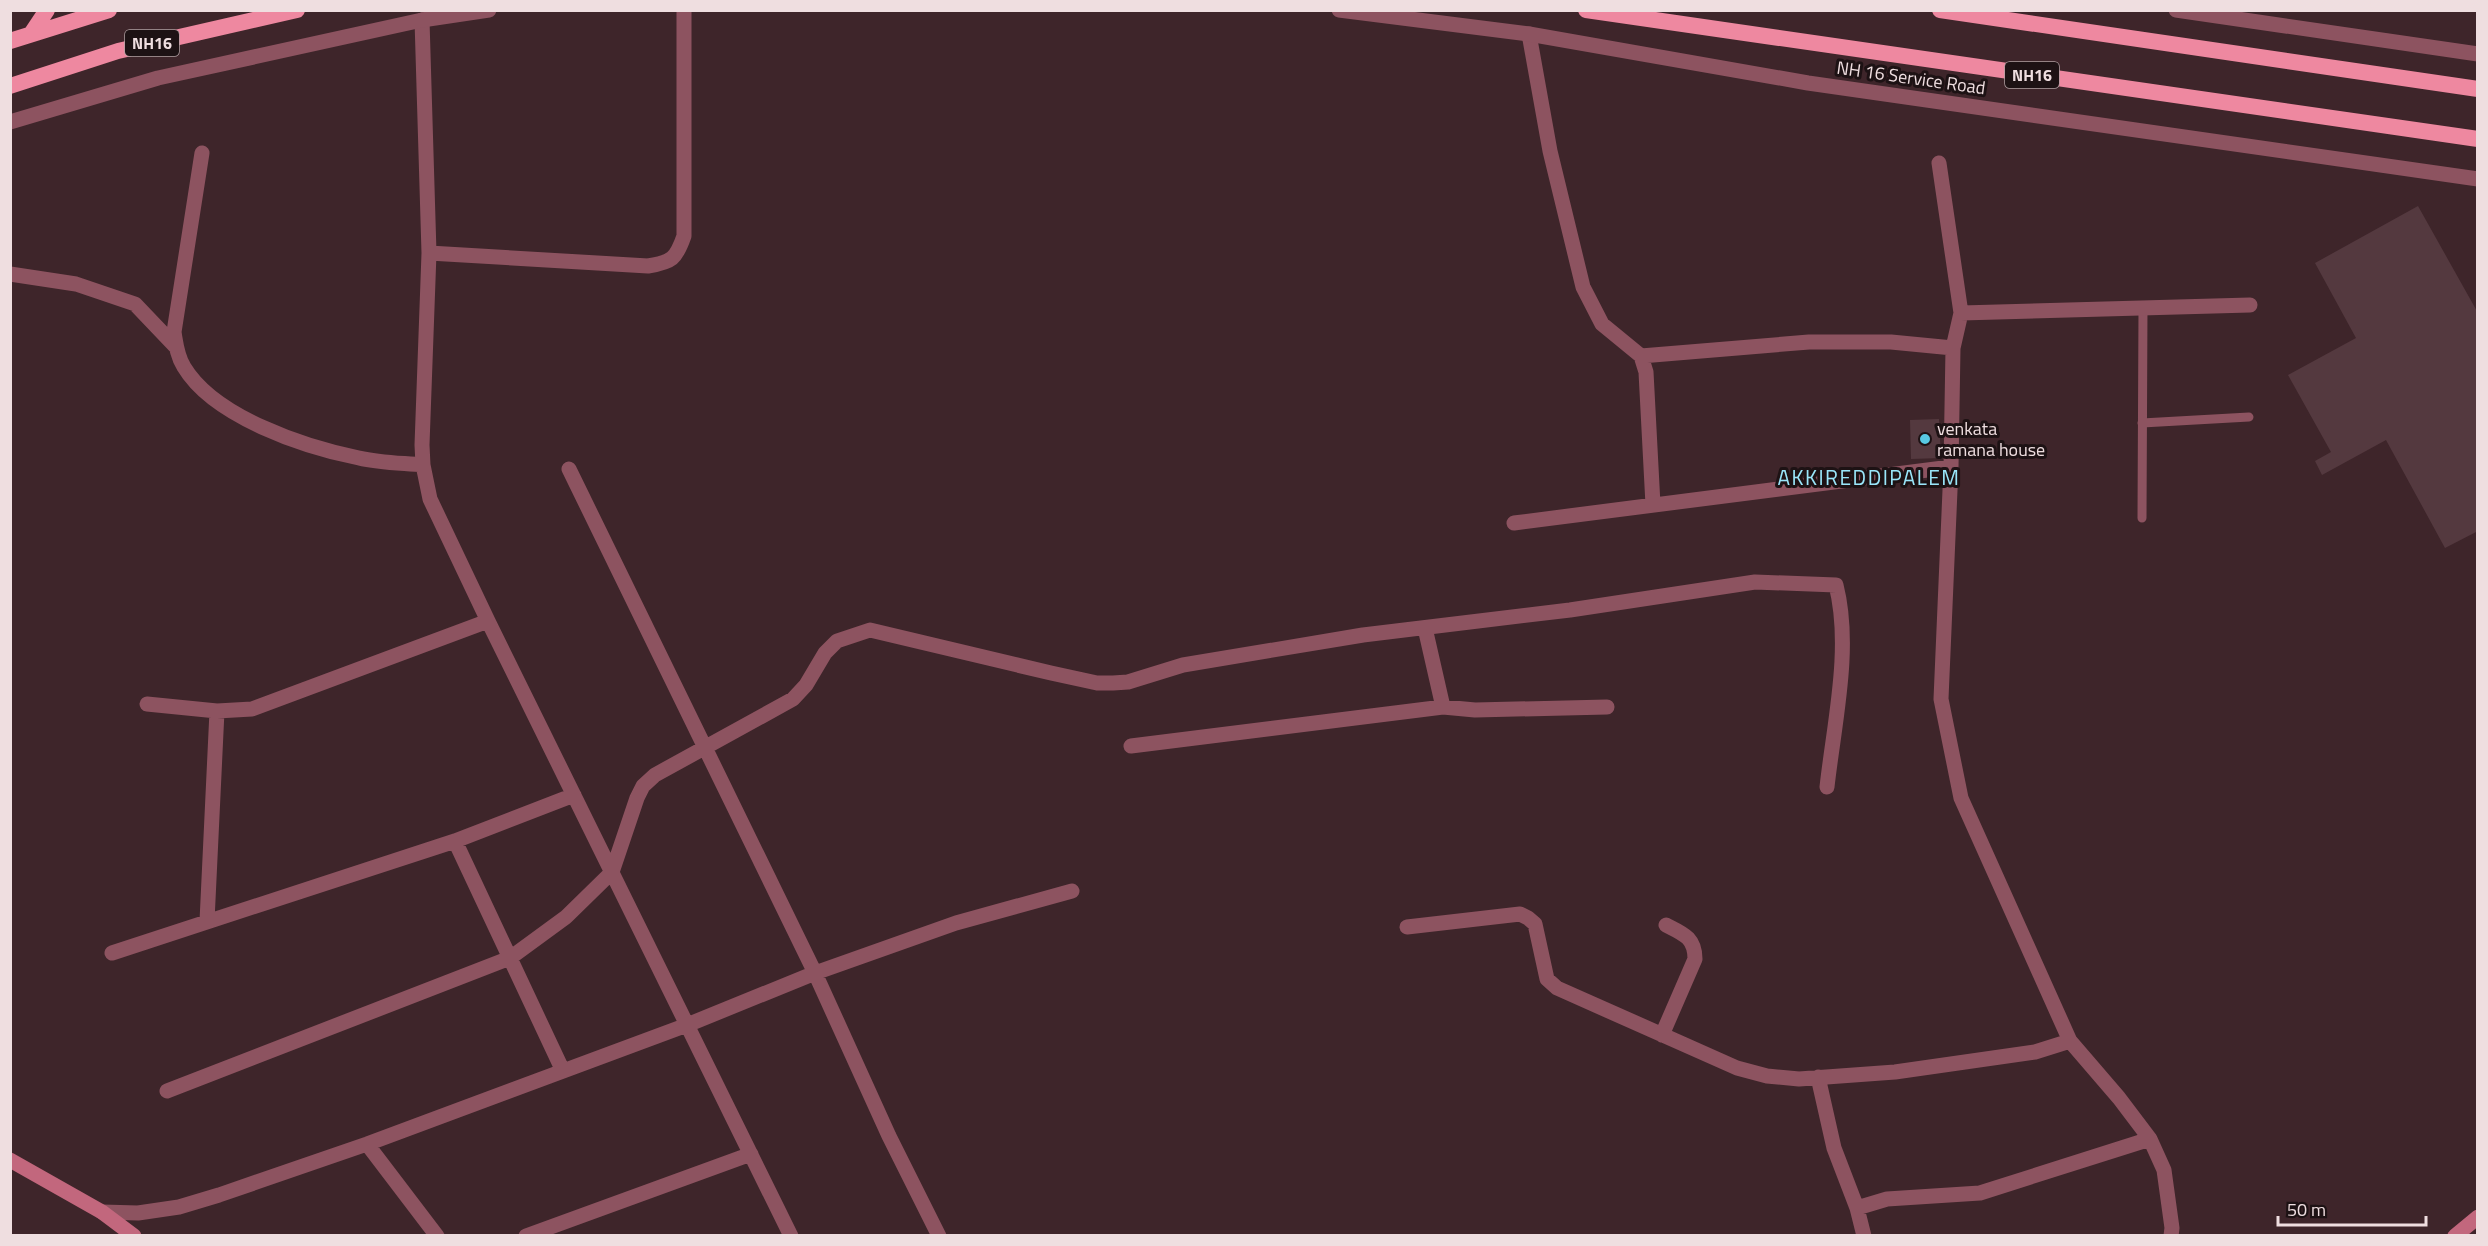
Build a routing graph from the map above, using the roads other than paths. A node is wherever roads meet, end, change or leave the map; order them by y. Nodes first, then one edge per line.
1 (47, 10) edge
2 (109, 10) edge
3 (297, 10) edge
4 (489, 10) edge
5 (684, 10) edge
6 (1339, 10) edge
7 (1586, 10) edge
8 (1940, 10) edge
9 (2176, 10) edge
10 (1408, 16) edge
11 (422, 20) junction
12 (30, 34) junction
13 (1529, 34) junction
14 (10, 41) edge
15 (2478, 54) edge
16 (10, 86) edge
17 (2478, 89) edge
18 (10, 122) edge
19 (2478, 140) edge
20 (202, 153) dead end
21 (1939, 163) dead end
22 (2478, 179) edge
23 (429, 253) junction
24 (10, 274) edge
25 (2250, 305) dead end
26 (2143, 308) junction
27 (1961, 312) junction
28 (176, 347) junction
29 (1953, 348) junction
30 (1641, 356) junction
31 (2249, 417) dead end
32 (2142, 423) junction
33 (423, 465) junction
34 (1951, 467) junction
35 (569, 470) dead end
36 (1653, 505) junction
37 (2142, 518) dead end
38 (1514, 523) dead end
39 (488, 621) junction
40 (1425, 628) junction
41 (147, 704) dead end
42 (1443, 707) junction
43 (1607, 707) dead end
44 (217, 711) junction
45 (704, 746) junction
46 (1131, 746) dead end
47 (1827, 787) dead end
48 (574, 795) junction
49 (454, 842) junction
50 (612, 873) junction
51 (1072, 891) dead end
52 (207, 921) junction
53 (1666, 925) dead end
54 (1407, 927) dead end
55 (112, 953) dead end
56 (510, 958) junction
57 (815, 973) junction
58 (687, 1025) junction
59 (1662, 1035) junction
60 (2070, 1041) junction
61 (563, 1071) junction
62 (1818, 1077) junction
63 (166, 1091) dead end
64 (2150, 1138) junction
65 (367, 1144) junction
66 (751, 1154) junction
67 (10, 1160) edge
68 (1857, 1208) junction
69 (102, 1212) junction
70 (2478, 1217) edge
71 (134, 1236) edge
72 (437, 1236) edge
73 (526, 1236) edge
74 (791, 1236) edge
75 (939, 1236) edge
76 (1864, 1236) edge
77 (2171, 1236) edge
78 (2455, 1236) edge

1 - 12 highway
2 - 12 highway, NH16
3 - 16 highway, NH16
4 - 11 street
5 - 23 street
6 - 10 street, NH 16 Service Road
7 - 19 highway, NH16
8 - 17 highway
9 - 15 street
10 - 13 street, NH 16 Service Road
11 - 18 street
11 - 23 street
12 - 14 highway, NH16
13 - 22 street, NH 16 Service Road
13 - 30 street
20 - 28 street
21 - 27 street
23 - 33 street
24 - 28 street
25 - 26 street
26 - 27 street
26 - 32 lane
27 - 29 street
28 - 33 street
29 - 30 street
29 - 34 street
30 - 36 street
31 - 32 lane
32 - 37 lane
33 - 39 street
34 - 36 street
34 - 60 street
35 - 45 street
36 - 38 street
39 - 44 street
39 - 48 street
40 - 42 street
40 - 45 street
40 - 47 street
41 - 44 street
42 - 43 street
42 - 46 street
44 - 52 street
45 - 50 street
45 - 57 street
48 - 49 street
48 - 50 street
49 - 52 street
49 - 56 street
50 - 56 street
50 - 58 street
51 - 57 street
52 - 55 street
53 - 59 street
54 - 59 street
56 - 61 street
56 - 63 street
57 - 58 street
57 - 75 street
58 - 61 street
58 - 66 street
59 - 62 street
60 - 62 street
60 - 64 street
61 - 65 street
62 - 68 street
64 - 68 street
64 - 77 street
65 - 69 street
65 - 72 street
66 - 73 street
66 - 74 street
67 - 69 main road
68 - 76 street
69 - 71 main road
70 - 78 main road

